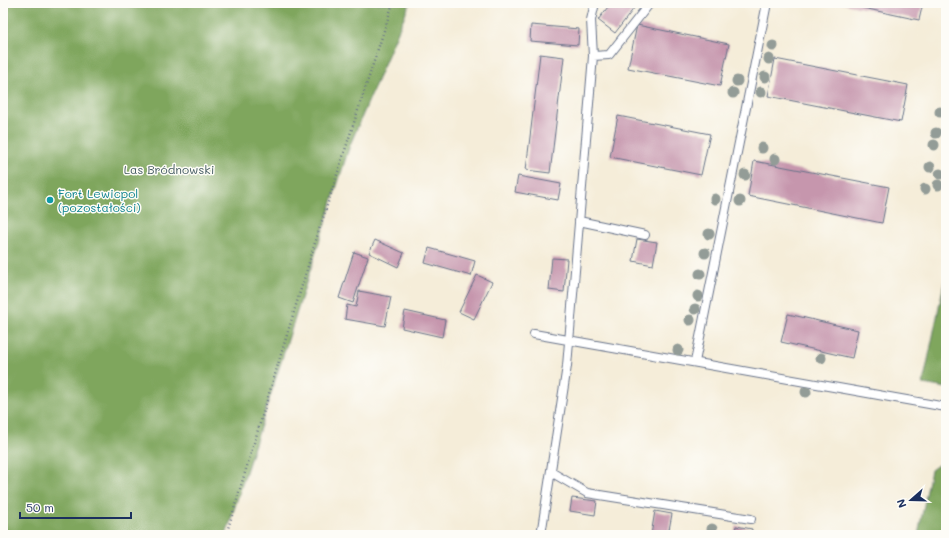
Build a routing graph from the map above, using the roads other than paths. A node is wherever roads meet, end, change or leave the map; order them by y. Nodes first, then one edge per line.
1 (595, 3) edge
2 (650, 3) edge
3 (767, 3) edge
4 (593, 56) junction
5 (579, 221) junction
6 (645, 235) dead end
7 (534, 334) dead end
8 (569, 340) junction
9 (695, 362) junction
10 (946, 407) edge
11 (551, 472) junction
12 (752, 519) dead end
13 (541, 535) edge

1 - 4 lane
2 - 4 lane
3 - 9 lane
4 - 5 lane
5 - 6 lane
5 - 8 lane
7 - 8 lane
8 - 9 lane
8 - 11 lane
9 - 10 lane
11 - 12 lane
11 - 13 lane

